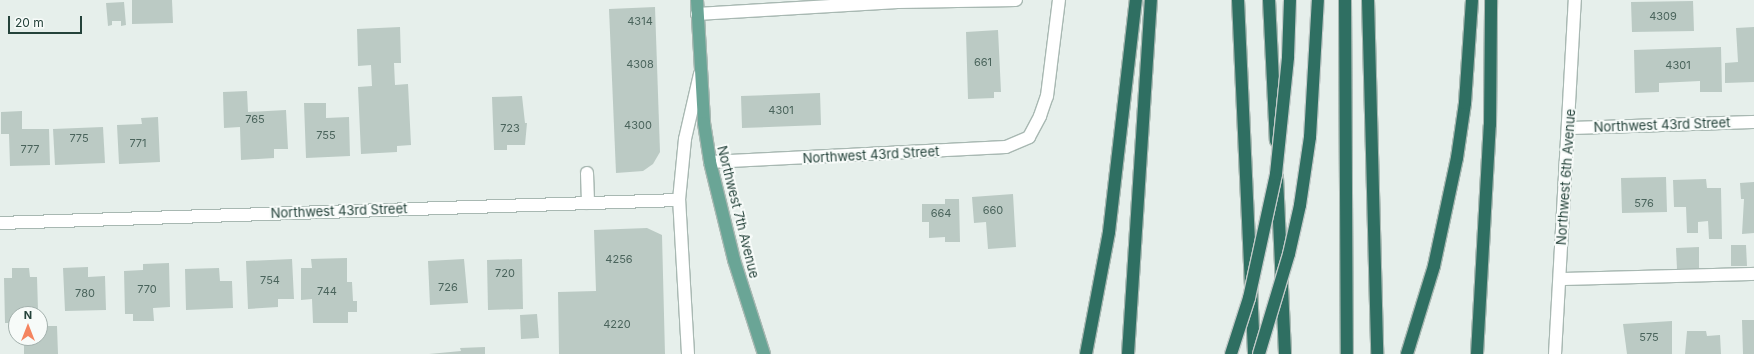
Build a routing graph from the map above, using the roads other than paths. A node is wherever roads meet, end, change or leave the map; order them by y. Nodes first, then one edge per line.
1 (697, 0) edge
2 (1016, 0) edge
3 (1059, 0) edge
4 (1136, 0) edge
5 (1150, 0) edge
6 (1238, 0) edge
7 (1269, 0) edge
8 (1290, 0) edge
9 (1318, 0) edge
10 (1346, 0) edge
11 (1368, 0) edge
12 (1472, 0) edge
13 (1491, 0) edge
14 (1575, 0) edge
15 (697, 14) junction
16 (700, 74) junction
17 (1754, 122) edge
18 (1570, 128) junction
19 (710, 162) junction
20 (587, 173) dead end
21 (679, 200) junction
22 (588, 203) junction
23 (0, 223) edge
24 (1754, 274) edge
25 (1560, 279) junction
26 (688, 354) edge
27 (764, 354) edge
28 (1086, 354) edge
29 (1128, 354) edge
30 (1231, 354) edge
31 (1254, 354) edge
32 (1259, 354) edge
33 (1285, 354) edge
34 (1347, 354) edge
35 (1377, 354) edge
36 (1407, 354) edge
37 (1477, 354) edge
38 (1555, 354) edge

1 - 15 main road, Northwest 7th Avenue
2 - 15 street
3 - 19 street, Northwest 43rd Street
4 - 28 highway
5 - 29 highway
6 - 31 highway
7 - 33 highway
8 - 30 highway, bridge
9 - 32 highway, bridge
10 - 34 highway
11 - 35 highway
12 - 36 highway
13 - 37 highway
14 - 18 street, Northwest 6th Avenue
15 - 16 main road, Northwest 7th Avenue
16 - 19 main road, Northwest 7th Avenue
16 - 21 street, Northwest 7th Avenue
17 - 18 street, Northwest 43rd Street
18 - 25 street, Northwest 6th Avenue
19 - 27 main road, Northwest 7th Avenue
20 - 22 street
21 - 22 street, Northwest 43rd Street
21 - 26 street, Northwest 7th Avenue
22 - 23 street, Northwest 43rd Street
24 - 25 street
25 - 38 street, Northwest 6th Avenue

